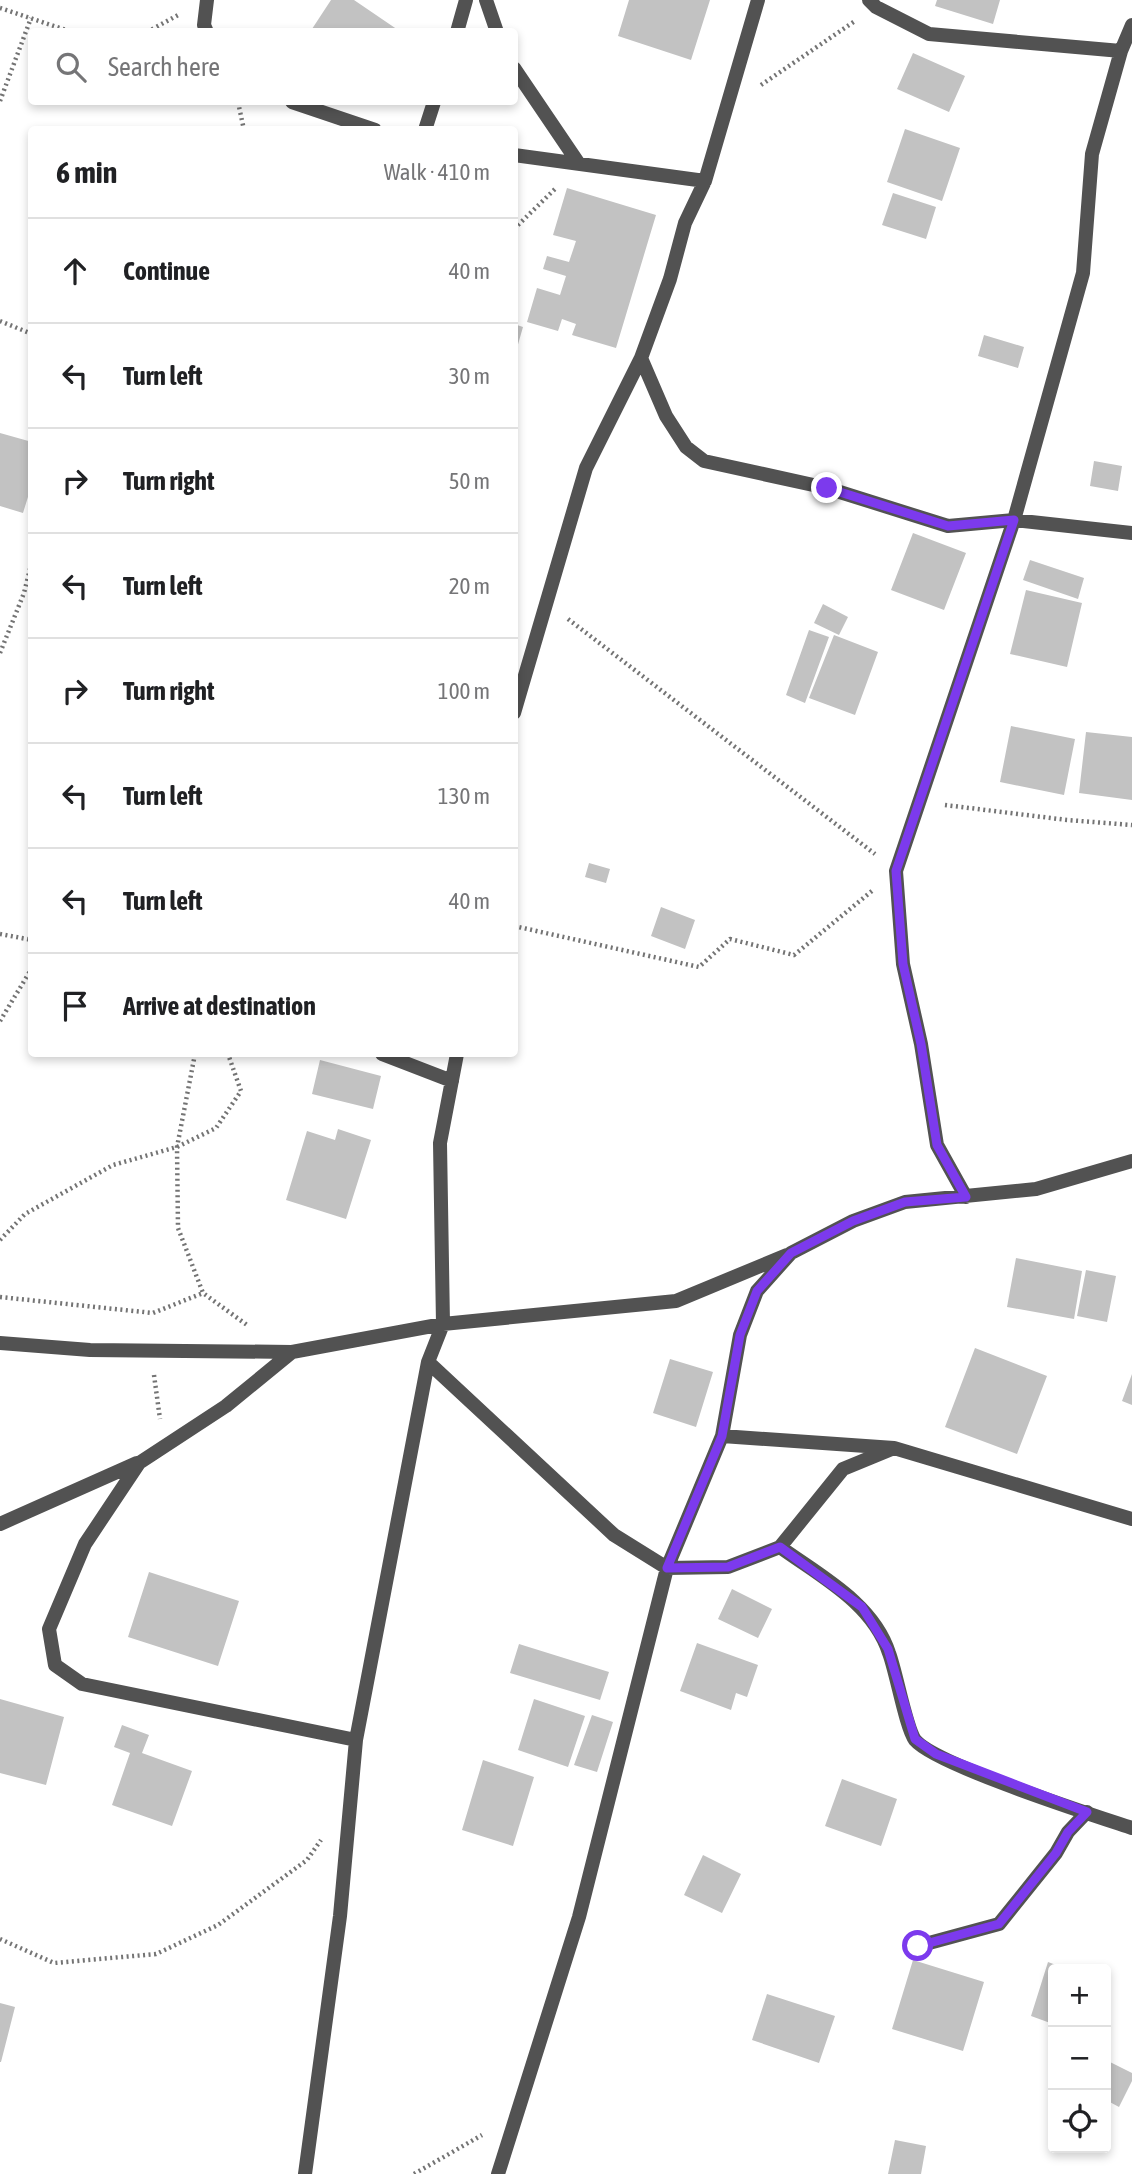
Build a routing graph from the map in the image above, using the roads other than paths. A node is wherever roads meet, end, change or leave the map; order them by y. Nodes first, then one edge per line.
1 (207, 0) edge
2 (466, 0) edge
3 (486, 0) edge
4 (758, 0) edge
5 (872, 4) edge
6 (1132, 25) edge
7 (205, 28) edge
8 (458, 28) edge
9 (496, 28) edge
10 (1121, 51) junction
11 (1116, 68) junction
12 (1132, 73) edge
13 (518, 74) edge
14 (301, 105) edge
15 (433, 105) edge
16 (363, 126) edge
17 (426, 126) edge
18 (518, 156) edge
19 (579, 164) junction
20 (705, 180) junction
21 (641, 358) junction
22 (1014, 520) junction
23 (1132, 533) edge
24 (518, 700) edge
25 (390, 1057) edge
26 (456, 1057) edge
27 (452, 1081) junction
28 (1132, 1161) edge
29 (966, 1197) junction
30 (791, 1253) junction
31 (443, 1324) junction
32 (0, 1343) edge
33 (292, 1352) junction
34 (428, 1362) junction
35 (722, 1436) junction
36 (894, 1448) junction
37 (138, 1463) junction
38 (1132, 1519) edge
39 (0, 1524) edge
40 (780, 1547) junction
41 (667, 1568) junction
42 (356, 1740) junction
43 (1087, 1812) junction
44 (1132, 1828) edge
45 (918, 1946) dead end
46 (305, 2174) edge
47 (498, 2174) edge

1 - 7 street
2 - 8 street
3 - 9 street
4 - 20 street
5 - 10 street
6 - 10 street
10 - 11 street
11 - 12 street
11 - 22 street
13 - 19 street
14 - 16 street
15 - 17 street
18 - 19 street
19 - 20 street
20 - 21 street
21 - 22 street
21 - 24 street
22 - 23 street
22 - 29 street
25 - 27 street
26 - 27 street
27 - 31 street
28 - 29 street
29 - 30 street
30 - 31 street
30 - 35 street
31 - 33 street
31 - 34 street
32 - 33 street
33 - 37 street
34 - 41 street
34 - 42 street
35 - 36 street
35 - 41 street
36 - 38 street
36 - 40 street
37 - 39 street
37 - 42 street
40 - 41 street
40 - 43 street
41 - 47 street
42 - 46 street
43 - 44 street
43 - 45 street

